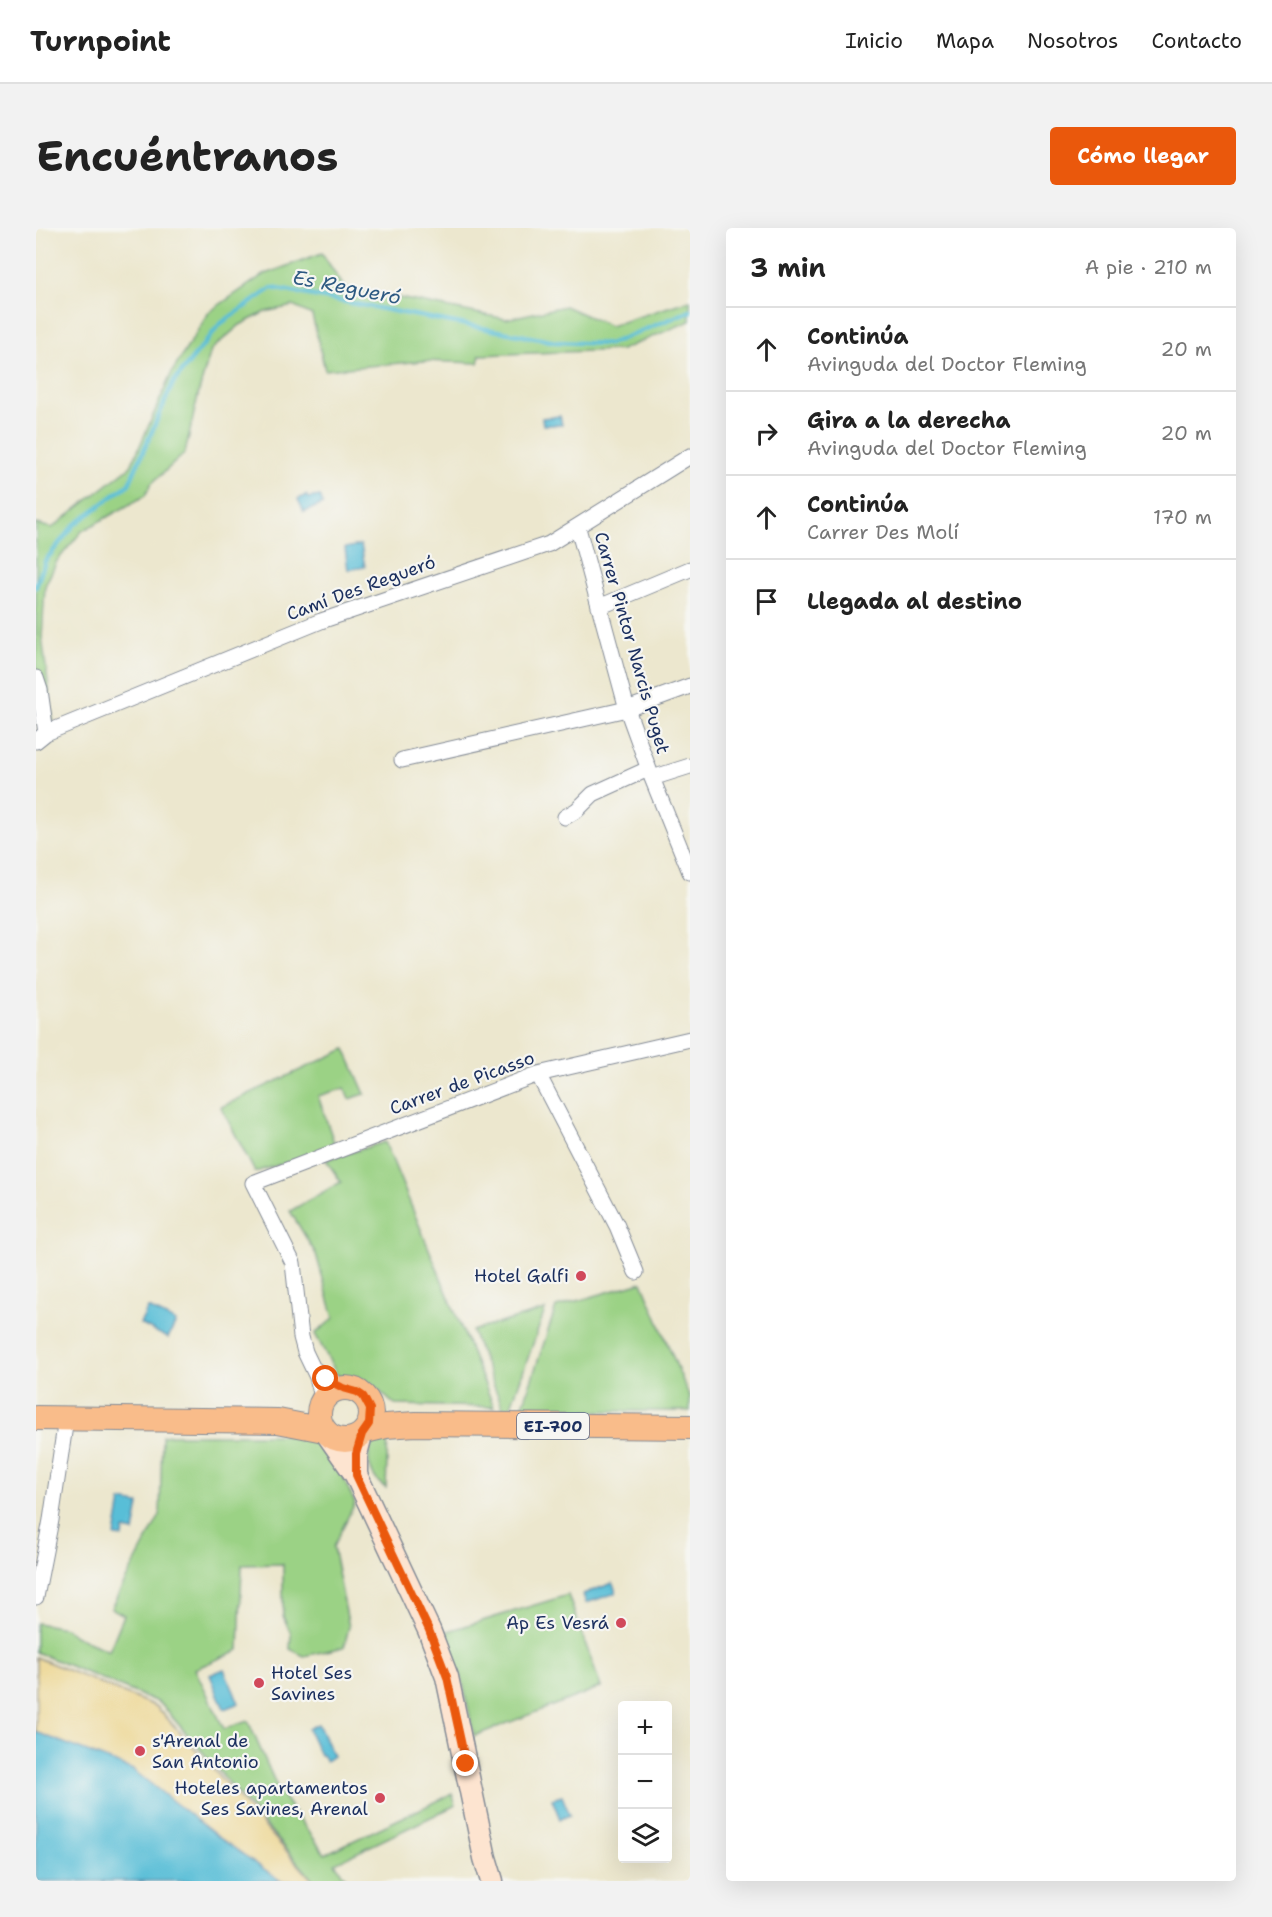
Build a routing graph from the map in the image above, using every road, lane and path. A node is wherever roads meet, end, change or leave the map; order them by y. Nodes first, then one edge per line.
1 (690, 456) edge
2 (578, 528) junction
3 (690, 569) edge
4 (599, 607) junction
5 (36, 679) edge
6 (690, 686) edge
7 (627, 709) junction
8 (41, 737) edge
9 (402, 760) dead end
10 (690, 766) edge
11 (650, 773) junction
12 (565, 817) dead end
13 (690, 872) edge
14 (690, 1039) edge
15 (538, 1074) junction
16 (636, 1272) dead end
17 (314, 1369) junction
18 (343, 1388) junction
19 (322, 1403) junction
20 (36, 1418) edge
21 (66, 1419) junction
22 (278, 1421) junction
23 (366, 1425) junction
24 (690, 1427) edge
25 (326, 1432) junction
26 (356, 1475) junction
27 (36, 1597) edge
28 (492, 1881) edge

1 - 2 street, Camí Des Regueró
2 - 4 street, Carrer Pintor Narcis Puget
2 - 8 street, Camí Des Regueró
3 - 4 street
4 - 7 street, Carrer Pintor Narcis Puget
5 - 8 street
6 - 7 street
7 - 9 street
7 - 11 street, Carrer Pintor Narcis Puget
10 - 11 street
11 - 12 street, Carrer Pintor Narcis Puget
11 - 13 street, Carrer Pintor Narcis Puget
14 - 15 street, Carrer de Picasso
15 - 16 street
15 - 17 street, Carrer de Picasso
17 - 18 street
17 - 19 street
18 - 19 main road, EI-700
18 - 23 main road, EI-700
19 - 22 main road, EI-700
19 - 25 main road
20 - 21 main road, EI-700
21 - 22 main road, EI-700
21 - 27 street
22 - 25 main road, EI-700
23 - 24 main road, EI-700
23 - 25 main road, EI-700
23 - 26 street
25 - 26 street
26 - 28 street

